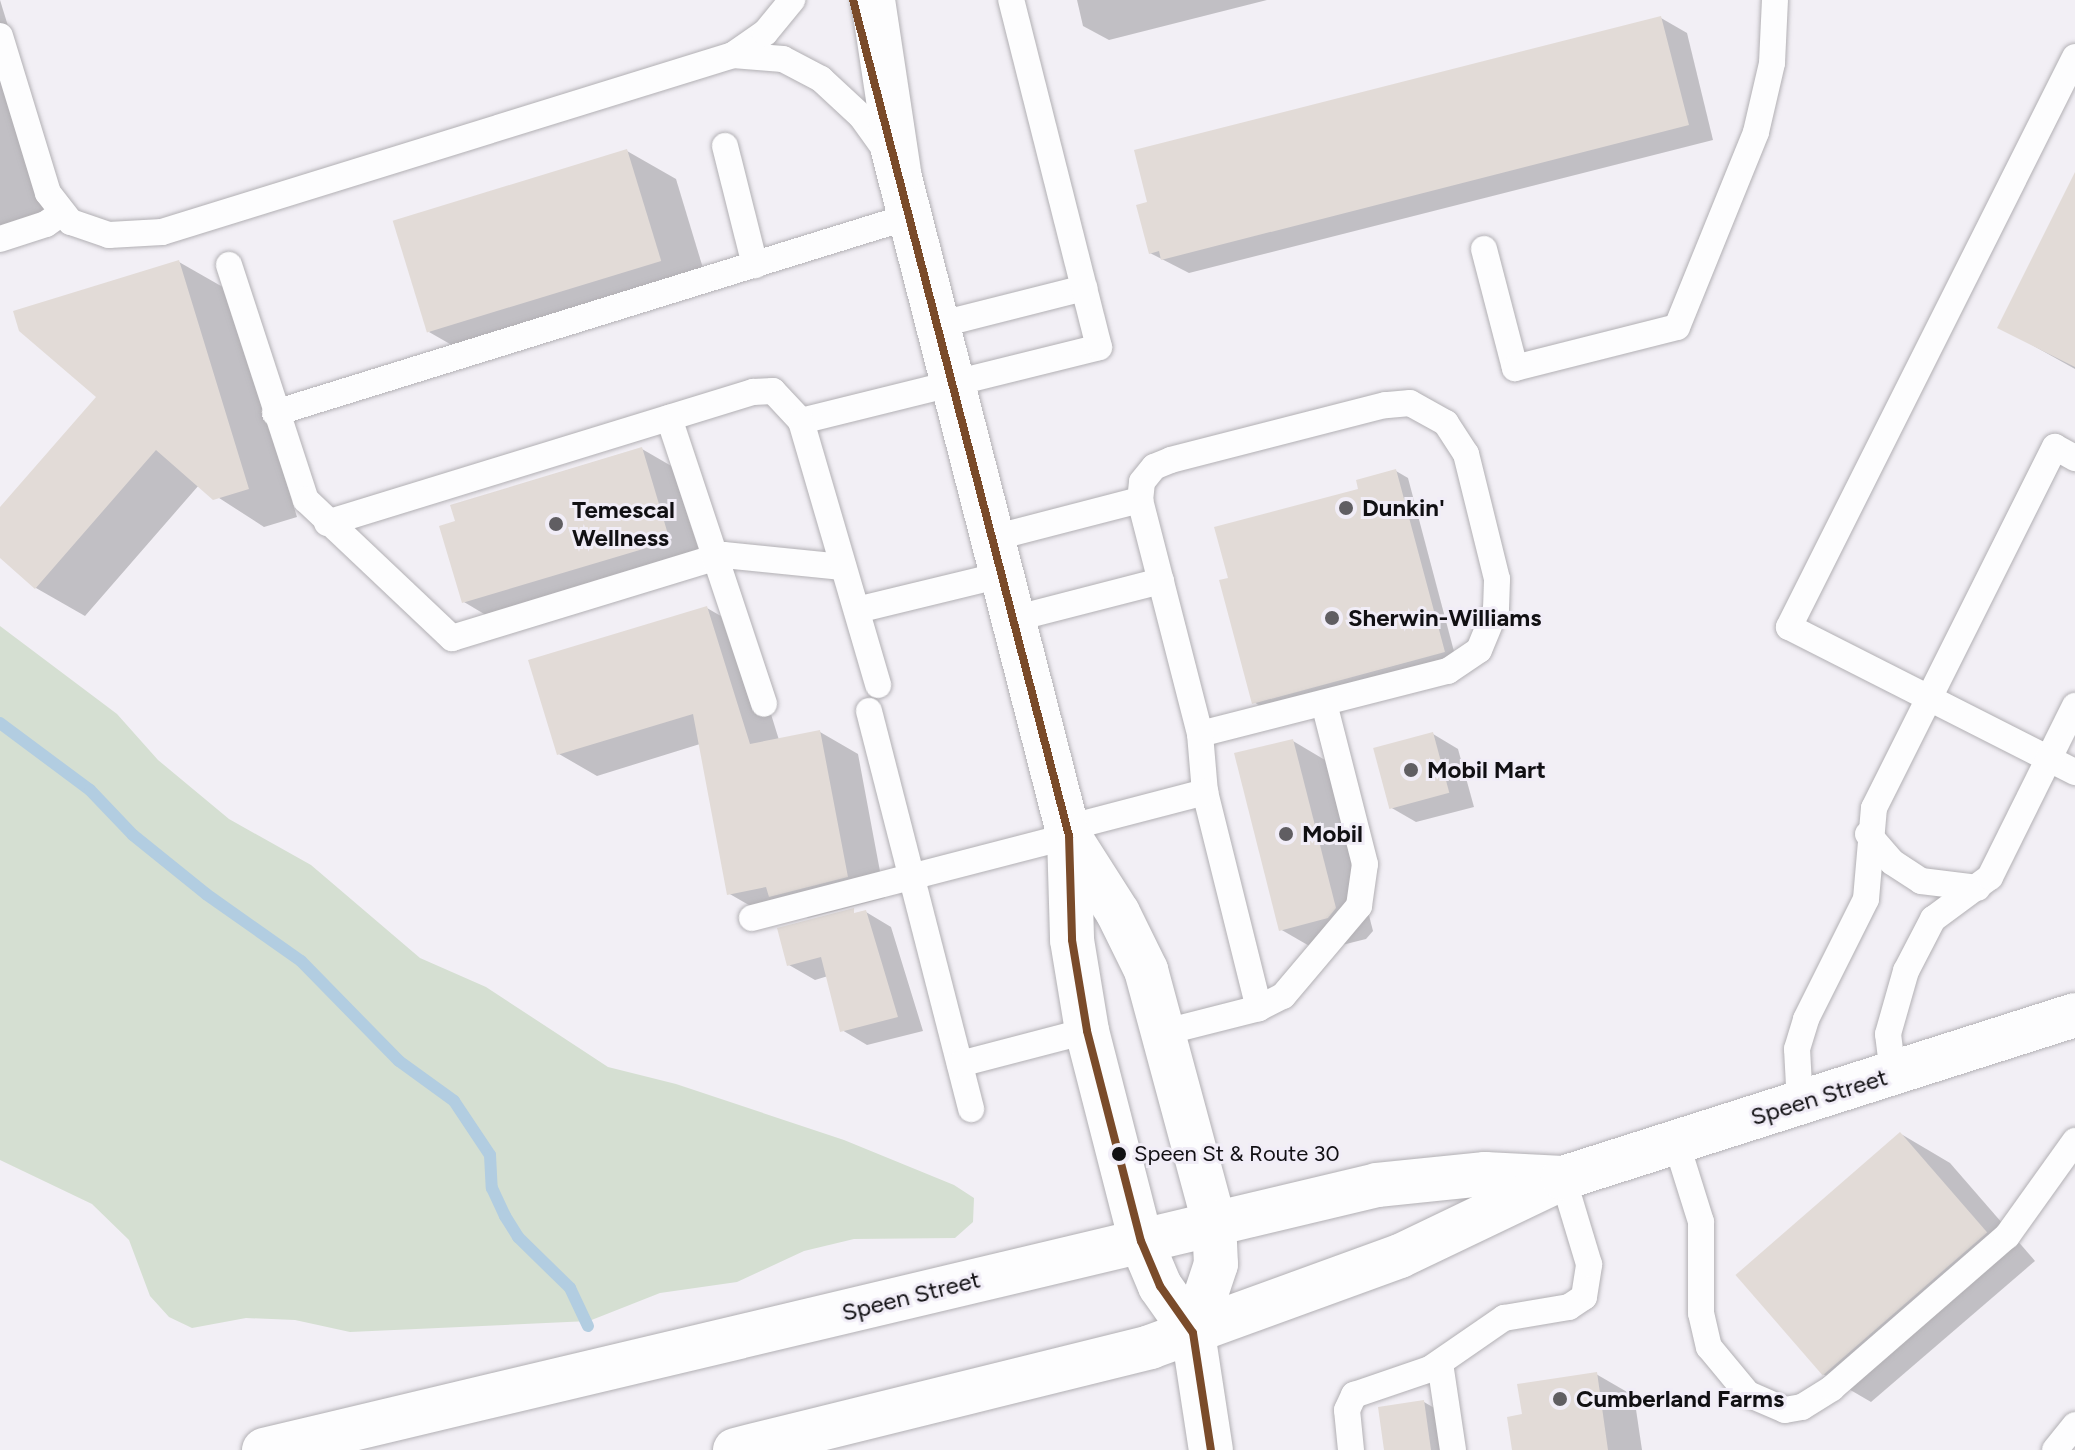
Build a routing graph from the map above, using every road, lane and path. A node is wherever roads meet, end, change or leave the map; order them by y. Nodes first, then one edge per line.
1 (792, 0) edge
2 (853, 0) edge
3 (873, 0) edge
4 (1011, 0) edge
5 (1775, 0) edge
6 (0, 36) edge
7 (733, 55) junction
8 (2075, 57) edge
9 (725, 146) dead end
10 (899, 172) junction
11 (62, 213) junction
12 (911, 216) junction
13 (0, 239) edge
14 (1484, 249) dead end
15 (229, 265) dead end
16 (755, 265) junction
17 (1084, 288) junction
18 (938, 325) junction
19 (954, 384) junction
20 (275, 413) junction
21 (669, 418) junction
22 (801, 421) junction
23 (2075, 458) edge
24 (1140, 500) junction
25 (327, 523) junction
26 (998, 556) junction
27 (713, 559) junction
28 (842, 567) junction
29 (1161, 581) junction
30 (857, 610) junction
31 (1013, 619) junction
32 (878, 685) dead end
33 (1929, 698) junction
34 (1324, 703) junction
35 (764, 704) dead end
36 (2075, 706) edge
37 (869, 711) dead end
38 (1200, 734) junction
39 (2049, 758) junction
40 (2075, 772) edge
41 (1205, 792) junction
42 (1068, 832) junction
43 (1868, 834) junction
44 (912, 877) junction
45 (1978, 888) junction
46 (752, 918) dead end
47 (1259, 1008) junction
48 (2075, 1015) edge
49 (1087, 1031) junction
50 (1165, 1032) junction
51 (960, 1064) junction
52 (1893, 1074) junction
53 (1800, 1104) junction
54 (971, 1109) dead end
55 (2075, 1141) edge
56 (1676, 1142) junction
57 (1563, 1178) junction
58 (1214, 1222) junction
59 (1141, 1241) junction
60 (1193, 1333) junction
61 (1440, 1363) junction
62 (2075, 1425) edge
63 (743, 1449) edge
64 (264, 1450) edge
65 (1211, 1450) edge
66 (1351, 1450) edge
67 (1453, 1450) edge
68 (2055, 1450) edge

1 - 7 lane
2 - 10 main road
3 - 10 main road
4 - 17 lane
5 - 14 lane
6 - 11 lane
7 - 10 lane
7 - 11 lane
8 - 33 lane
9 - 16 lane
10 - 12 main road
11 - 13 lane
12 - 16 lane
12 - 18 main road
15 - 20 lane
16 - 20 lane
17 - 18 lane
17 - 19 lane
18 - 19 main road
19 - 22 lane
19 - 26 main road
20 - 25 lane
21 - 22 lane
21 - 25 lane
21 - 27 lane
22 - 28 lane
23 - 33 lane
24 - 26 lane
24 - 29 lane
24 - 34 lane
25 - 27 lane
26 - 30 lane
26 - 31 main road
27 - 28 lane
27 - 35 lane
28 - 30 lane
29 - 31 lane
29 - 38 lane
30 - 32 lane
31 - 42 main road
33 - 39 lane
33 - 43 lane
34 - 38 lane
34 - 47 lane
36 - 39 lane
37 - 44 lane
38 - 41 lane
39 - 40 lane
39 - 45 lane
41 - 42 lane
41 - 47 lane
42 - 44 lane
42 - 49 main road
42 - 50 main road
43 - 45 lane
43 - 53 lane
44 - 46 lane
44 - 51 lane
45 - 52 lane
47 - 50 lane
48 - 52 main road, Speen Street
49 - 51 lane
49 - 59 main road
50 - 58 main road
51 - 54 lane
52 - 53 main road, Speen Street
53 - 56 main road, Speen Street
55 - 56 lane
56 - 57 main road, Speen Street
57 - 58 main road, Speen Street
57 - 60 main road, Speen Street
57 - 61 lane
58 - 59 main road, Speen Street
58 - 60 main road
59 - 60 main road
59 - 64 main road, Speen Street
60 - 63 main road, Speen Street
60 - 65 main road
61 - 66 lane
61 - 67 lane
62 - 68 lane

